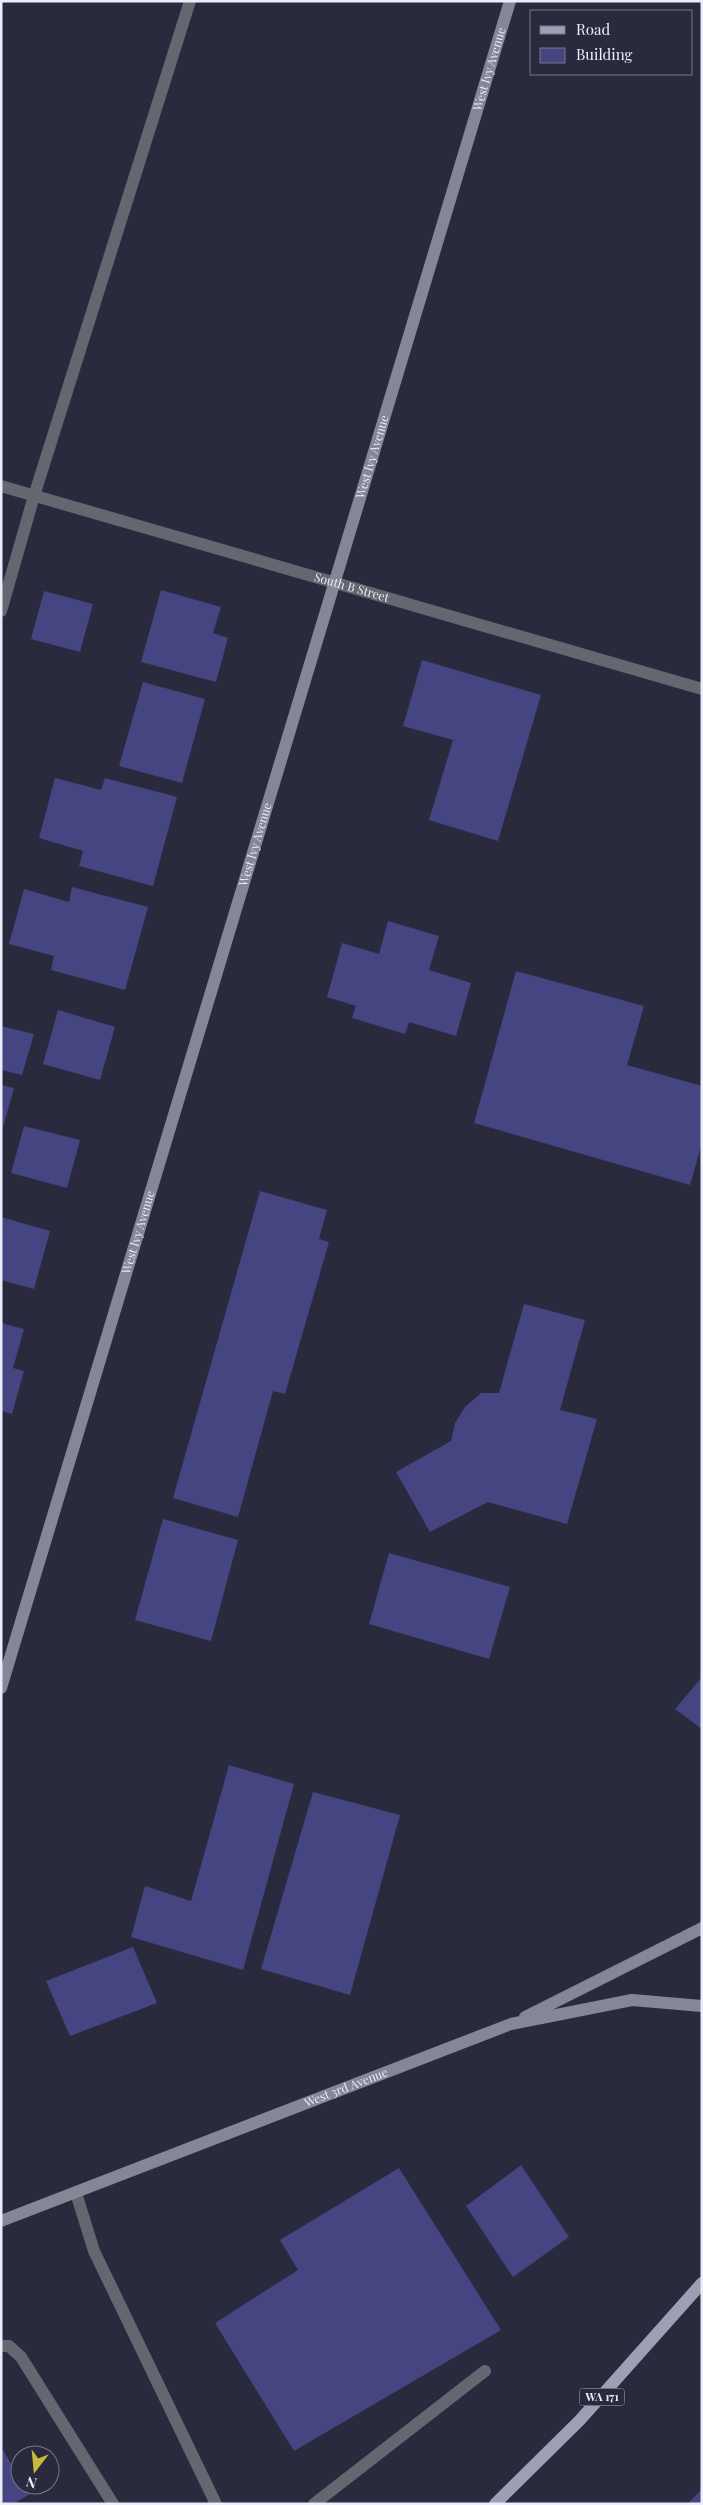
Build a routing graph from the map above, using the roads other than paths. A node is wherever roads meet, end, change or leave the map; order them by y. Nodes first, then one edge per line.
1 (190, 1) edge
2 (510, 1) edge
3 (1, 486) edge
4 (34, 496) junction
5 (334, 582) junction
6 (1, 611) edge
7 (702, 689) edge
8 (1, 1688) edge
9 (702, 1928) edge
10 (702, 2006) edge
11 (511, 2024) junction
12 (76, 2193) junction
13 (1, 2221) edge
14 (702, 2283) edge
15 (1, 2346) edge
16 (485, 2370) dead end
17 (113, 2504) edge
18 (216, 2504) edge
19 (314, 2504) edge
20 (495, 2504) edge

1 - 4 street
2 - 5 street, West Ivy Avenue
3 - 4 street, South B Street
4 - 5 street, South B Street
4 - 6 street
5 - 7 street, South B Street
5 - 8 street, West Ivy Avenue
9 - 11 street
10 - 11 street, West 3rd Avenue
11 - 12 street, West 3rd Avenue
12 - 13 street, West 3rd Avenue
12 - 18 street
14 - 20 main road, WA 171
15 - 17 street
16 - 19 street

